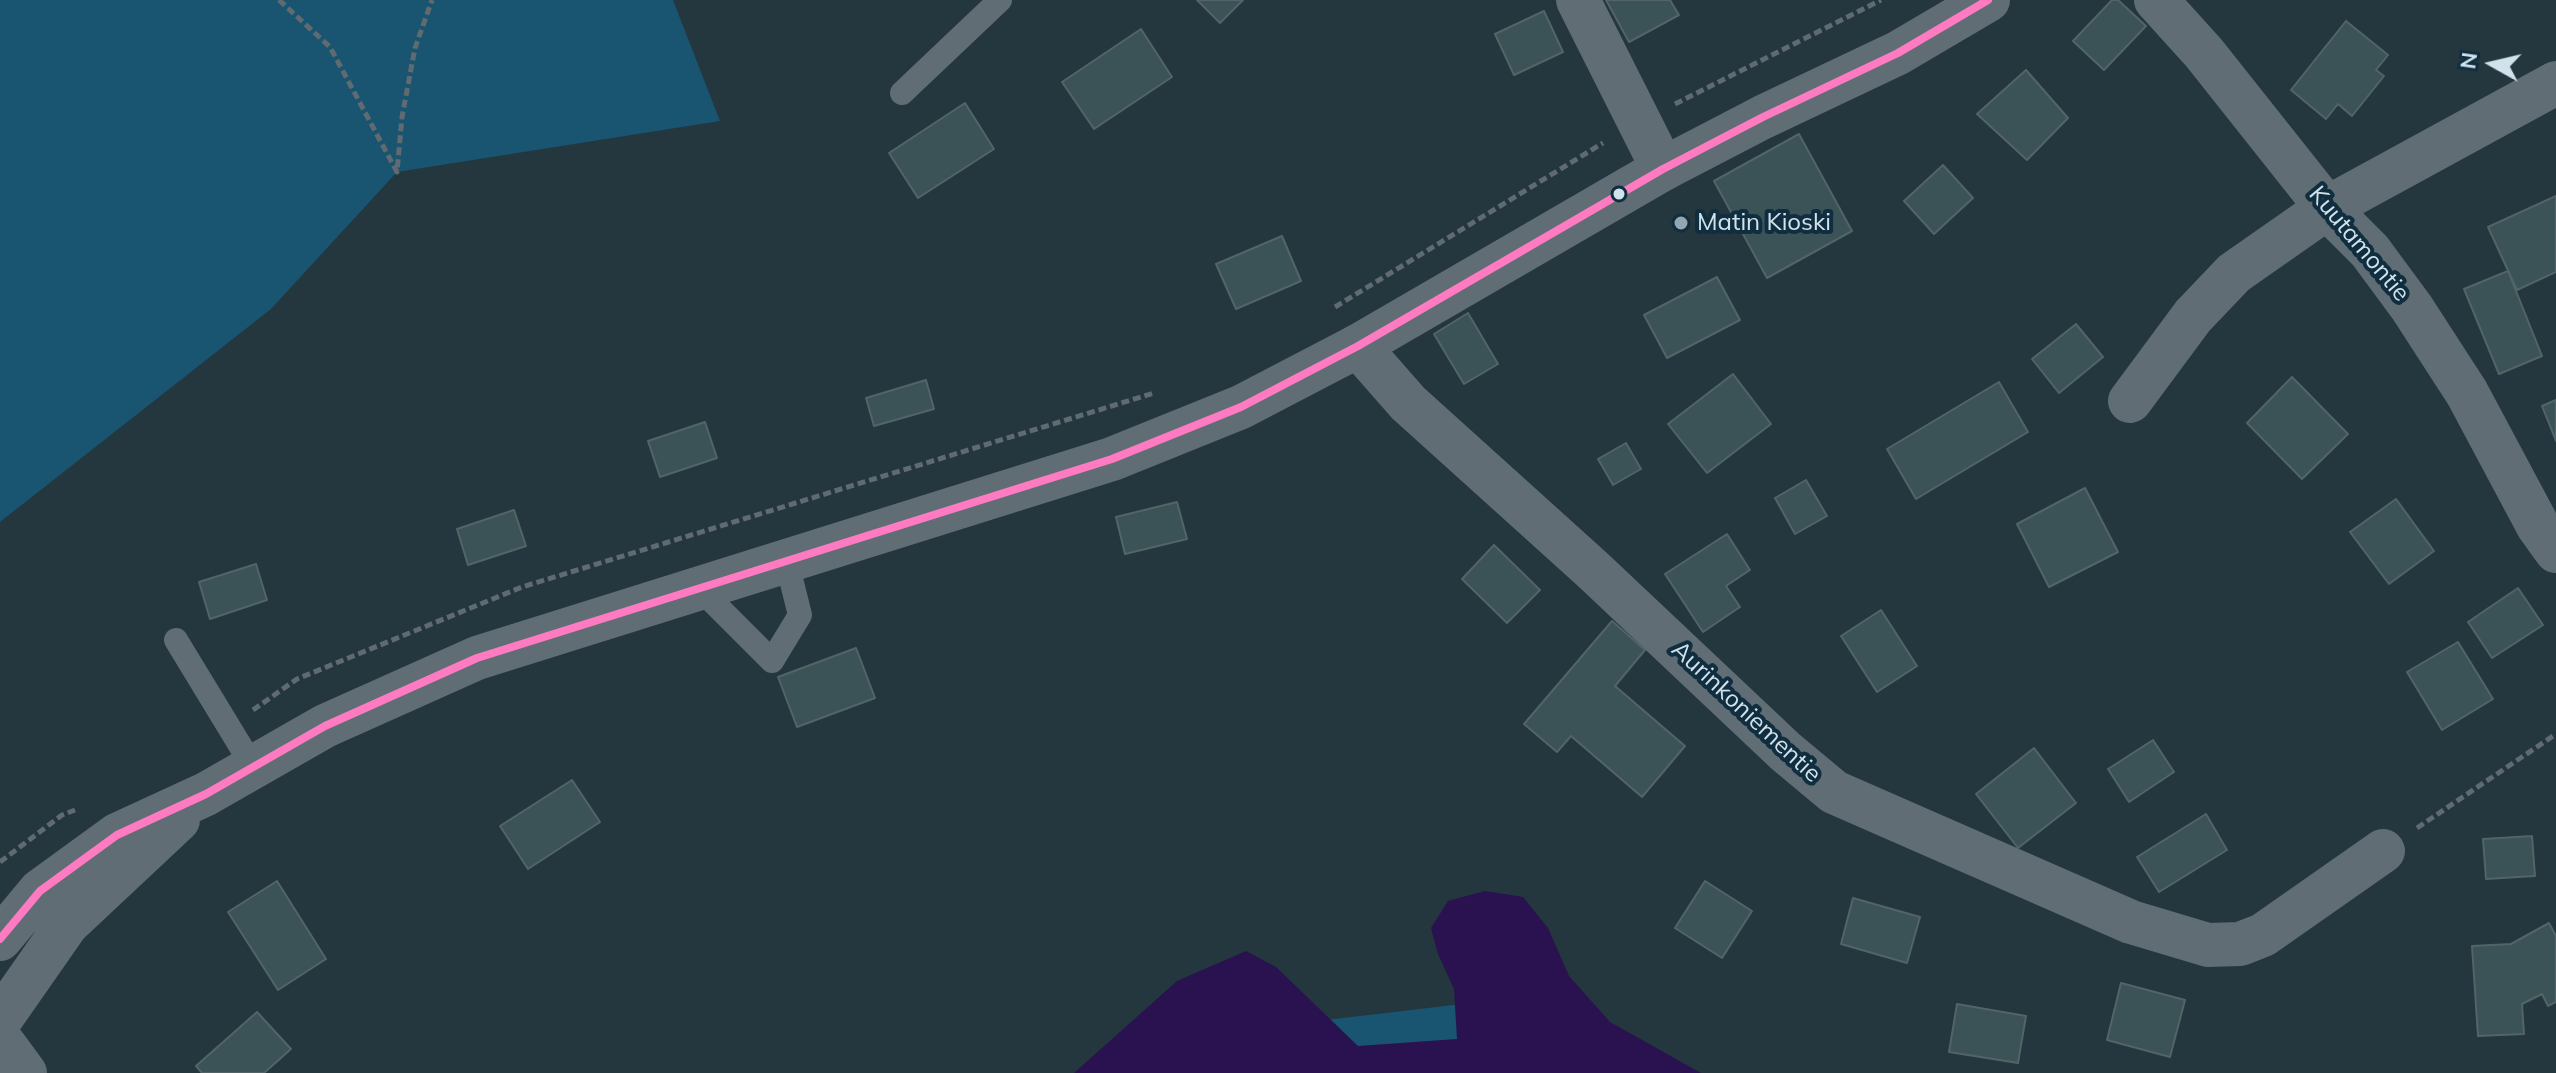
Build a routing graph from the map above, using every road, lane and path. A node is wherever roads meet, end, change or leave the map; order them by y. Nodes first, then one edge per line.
1 (279, 0) edge
2 (432, 0) edge
3 (1000, 0) edge
4 (1578, 0) edge
5 (1881, 0) edge
6 (1988, 0) edge
7 (2156, 0) edge
8 (2556, 83) edge
9 (902, 93) dead end
10 (1640, 123) junction
11 (1663, 169) junction
12 (2327, 208) junction
13 (1327, 311) dead end
14 (1358, 346) junction
15 (1158, 392) dead end
16 (2130, 401) dead end
17 (2556, 551) edge
18 (787, 563) junction
19 (701, 590) junction
20 (176, 640) dead end
21 (228, 728) junction
22 (2556, 734) edge
23 (252, 765) junction
24 (206, 794) junction
25 (89, 804) dead end
26 (2383, 851) joint
27 (0, 862) edge
28 (0, 939) edge
29 (0, 1020) edge
30 (0, 1039) edge
31 (25, 1073) edge

1 - 2 path
3 - 9 lane
4 - 10 street
5 - 10 path
6 - 11 street
7 - 12 street, Kuutamontie
8 - 12 street
10 - 11 street
10 - 13 path
11 - 14 street
12 - 16 street
12 - 17 street, Kuutamontie
14 - 18 street
14 - 26 street, Aurinkoniementie
15 - 21 path
18 - 19 street
18 - 19 lane
19 - 23 street
20 - 21 lane
21 - 23 lane
22 - 26 path
23 - 24 street
24 - 28 street
24 - 29 street
25 - 27 path
30 - 31 street

